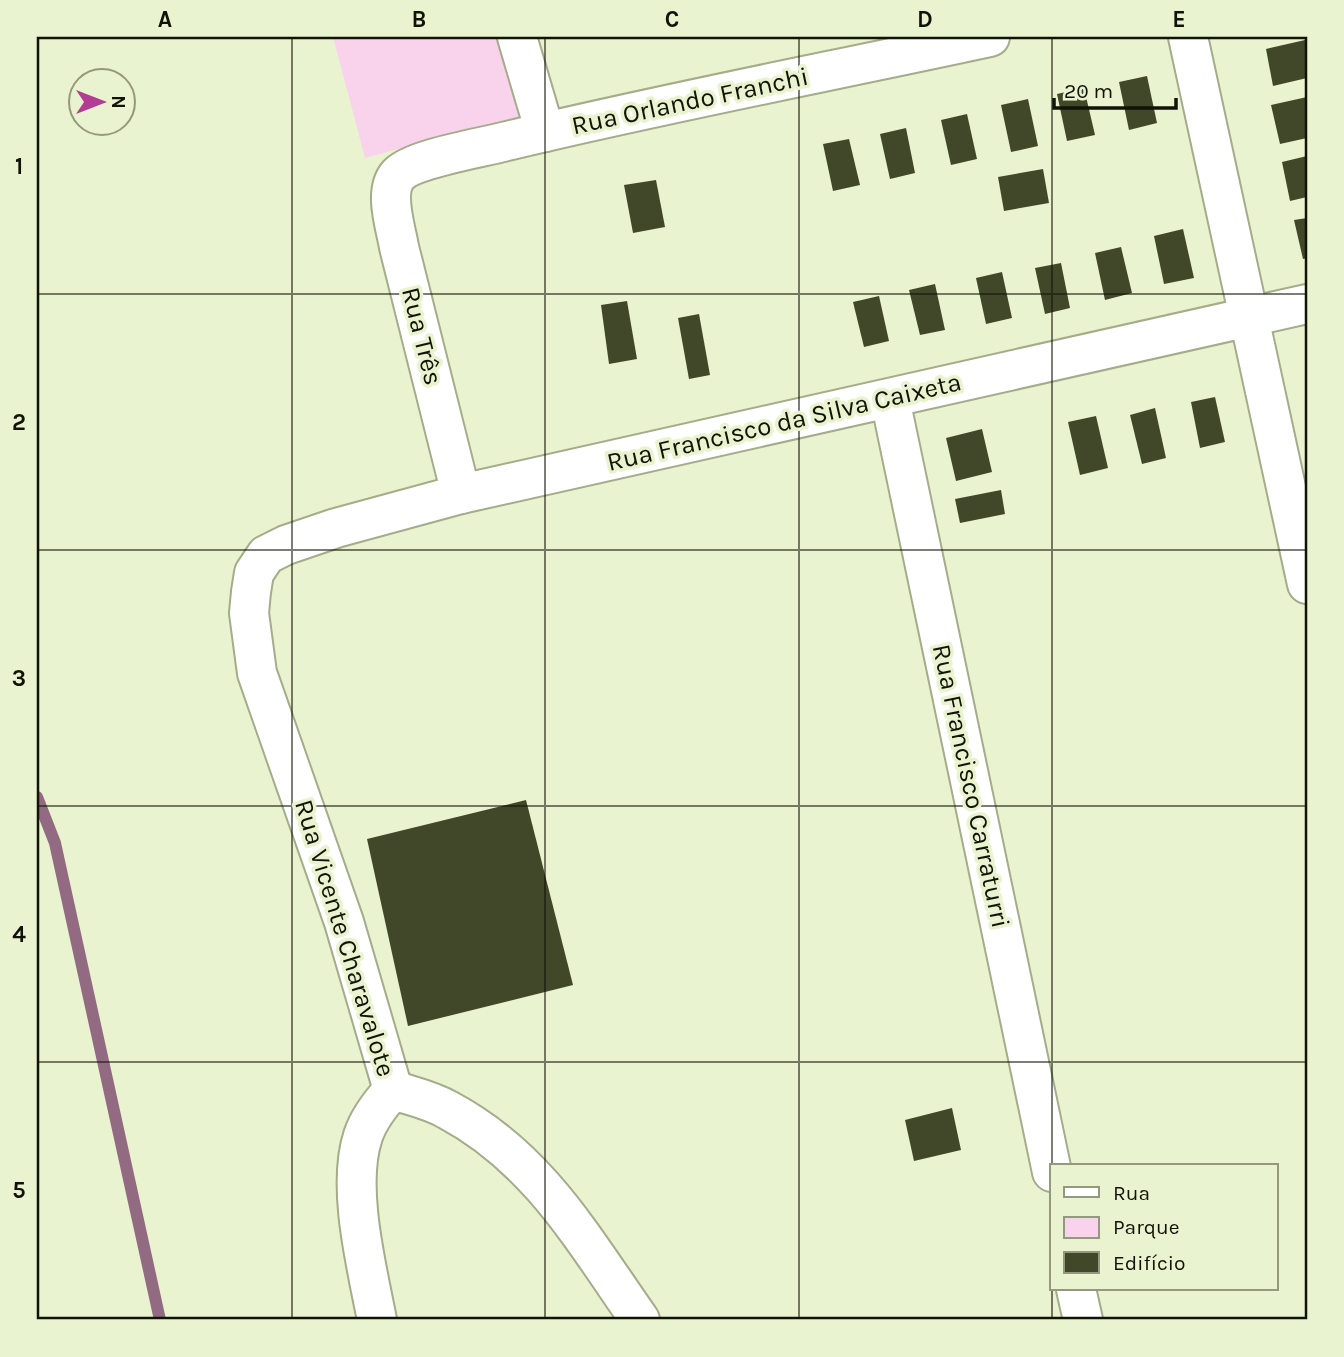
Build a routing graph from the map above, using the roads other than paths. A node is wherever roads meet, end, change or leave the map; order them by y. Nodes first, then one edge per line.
1 (517, 37) edge
2 (990, 37) edge
3 (1188, 37) edge
4 (545, 132) junction
5 (395, 178) joint
6 (1307, 304) edge
7 (1250, 316) junction
8 (890, 399) junction
9 (461, 494) junction
10 (266, 555) joint
11 (1307, 584) edge
12 (393, 1090) junction
13 (1050, 1164) edge
14 (1076, 1290) edge
15 (377, 1320) edge
16 (639, 1320) edge
17 (1083, 1320) edge

1 - 4 street
2 - 4 street, Rua Orlando Franchi
3 - 7 street
4 - 5 street, Rua Orlando Franchi
5 - 9 street, Rua Três
6 - 7 street, Rua Francisco da Silva Caixeta
7 - 8 street, Rua Francisco da Silva Caixeta
7 - 11 street
8 - 9 street, Rua Francisco da Silva Caixeta
8 - 13 street, Rua Francisco Carraturri
9 - 10 street, Rua Francisco da Silva Caixeta
10 - 12 street, Rua Vicente Charavalote
12 - 15 street, Rua Vicente Charavalote
12 - 16 street
14 - 17 street

